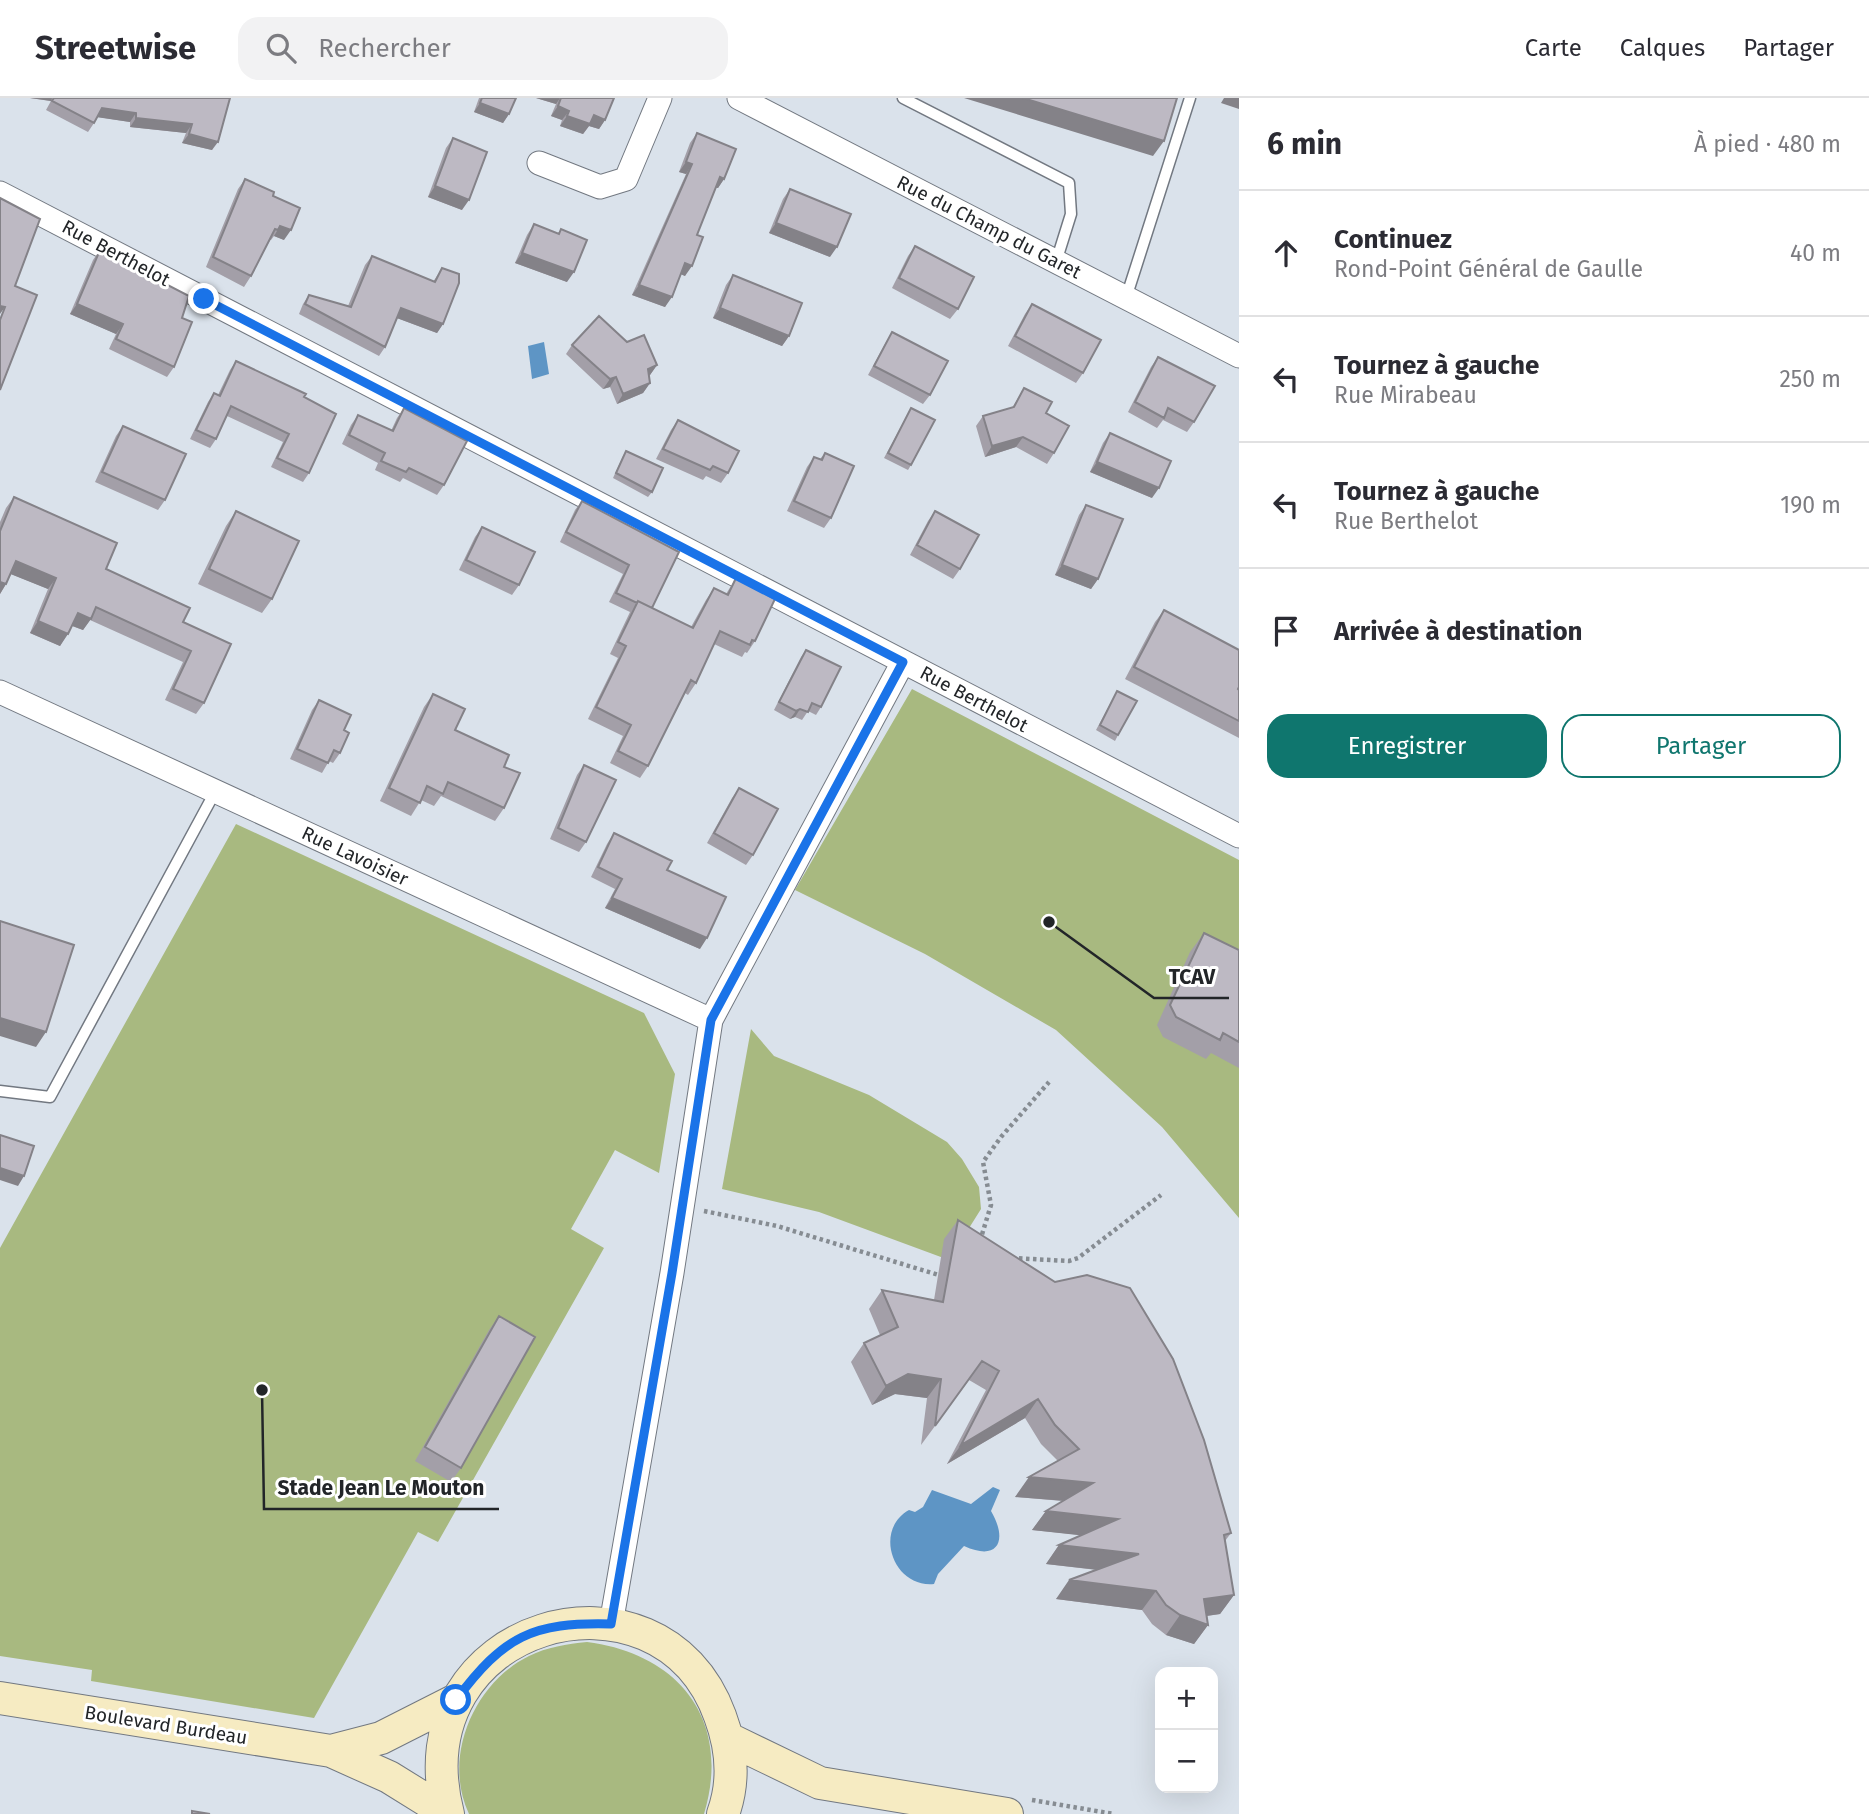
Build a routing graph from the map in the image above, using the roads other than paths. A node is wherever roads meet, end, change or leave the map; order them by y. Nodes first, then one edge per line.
1 (660, 98) edge
2 (739, 98) edge
3 (903, 98) edge
4 (1190, 98) edge
5 (539, 163) dead end
6 (0, 193) edge
7 (1056, 262) junction
8 (1126, 298) junction
9 (1239, 356) edge
10 (903, 662) junction
11 (0, 692) edge
12 (215, 792) junction
13 (1239, 836) edge
14 (711, 1020) junction
15 (0, 1091) edge
16 (611, 1624) junction
17 (0, 1698) edge
18 (456, 1700) junction
19 (729, 1739) junction
20 (331, 1751) junction
21 (447, 1813) edge
22 (723, 1814) edge
23 (1007, 1814) edge

1 - 5 street
2 - 7 street, Rue du Champ du Garet
3 - 7 lane
4 - 8 lane
6 - 10 street, Rue Berthelot
7 - 8 street, Rue du Champ du Garet
8 - 9 street, Rue du Champ du Garet
10 - 13 street, Rue Berthelot
10 - 14 street
11 - 12 street, Rue Lavoisier
12 - 14 street, Rue Lavoisier
12 - 15 lane
14 - 16 street
16 - 18 main road
16 - 19 main road
17 - 20 main road, Boulevard Burdeau
18 - 20 main road, Boulevard Burdeau
18 - 21 main road
19 - 22 main road
19 - 23 main road
20 - 21 main road, Boulevard Burdeau

